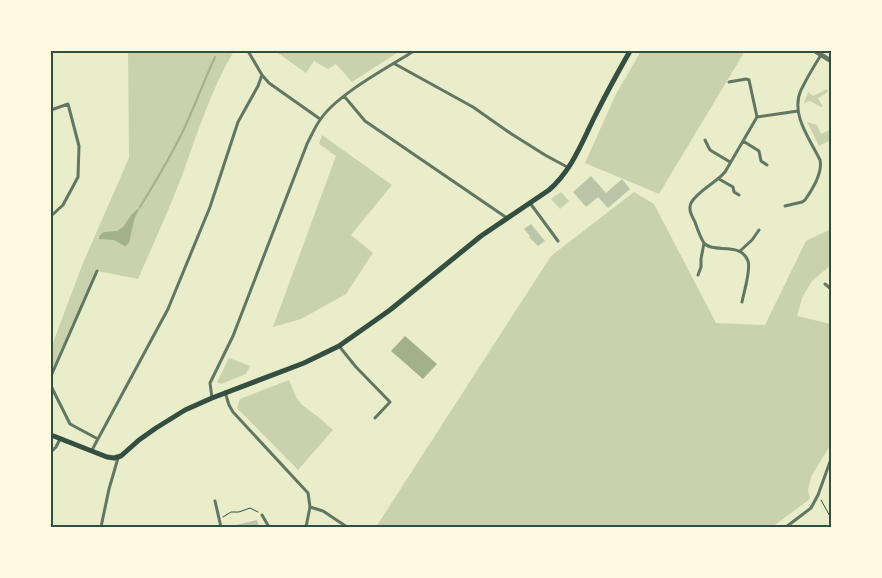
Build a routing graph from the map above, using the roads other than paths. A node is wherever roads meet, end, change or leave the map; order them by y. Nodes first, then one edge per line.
1 (248, 51) edge
2 (414, 51) edge
3 (630, 51) edge
4 (815, 51) edge
5 (821, 55) junction
6 (831, 61) edge
7 (395, 63) junction
8 (262, 75) junction
9 (729, 82) dead end
10 (344, 96) junction
11 (51, 110) edge
12 (798, 111) junction
13 (758, 117) junction
14 (320, 119) junction
15 (705, 140) dead end
16 (743, 140) junction
17 (730, 162) junction
18 (767, 165) dead end
19 (569, 168) junction
20 (719, 179) junction
21 (739, 195) dead end
22 (530, 203) junction
23 (785, 206) dead end
24 (51, 216) edge
25 (508, 218) junction
26 (759, 230) dead end
27 (558, 241) dead end
28 (704, 243) junction
29 (740, 251) junction
30 (97, 271) dead end
31 (698, 275) dead end
32 (825, 284) dead end
33 (831, 289) edge
34 (742, 302) dead end
35 (339, 346) junction
36 (51, 376) edge
37 (51, 386) edge
38 (225, 392) junction
39 (212, 398) junction
40 (376, 418) dead end
41 (51, 435) edge
42 (60, 439) junction
43 (98, 439) junction
44 (92, 450) junction
45 (51, 452) edge
46 (118, 458) junction
47 (831, 459) edge
48 (215, 501) dead end
49 (310, 507) junction
50 (262, 515) road end
51 (101, 527) edge
52 (221, 527) edge
53 (268, 527) edge
54 (306, 527) edge
55 (347, 527) edge
56 (786, 527) edge

1 - 8 street
2 - 7 street
3 - 19 main road
4 - 5 street
5 - 6 street
5 - 12 street
7 - 10 street
7 - 19 street
8 - 14 street
8 - 43 street
9 - 13 street
10 - 14 street
10 - 25 street
11 - 24 street
12 - 13 street
12 - 23 street
13 - 16 street
14 - 39 street
15 - 17 street
16 - 17 street
16 - 18 street
17 - 20 street
19 - 22 main road
20 - 21 street
20 - 28 street
22 - 25 main road
22 - 27 street
25 - 35 main road
26 - 29 street
28 - 29 street
28 - 31 street
29 - 34 street
30 - 36 street
32 - 33 street
35 - 38 main road
35 - 40 street
37 - 43 street
38 - 39 main road
38 - 49 street
39 - 46 main road
41 - 42 main road
42 - 44 main road
42 - 45 street
43 - 44 street
44 - 46 main road
46 - 51 street
47 - 56 street
48 - 52 street
49 - 54 street
49 - 55 street
50 - 53 street

